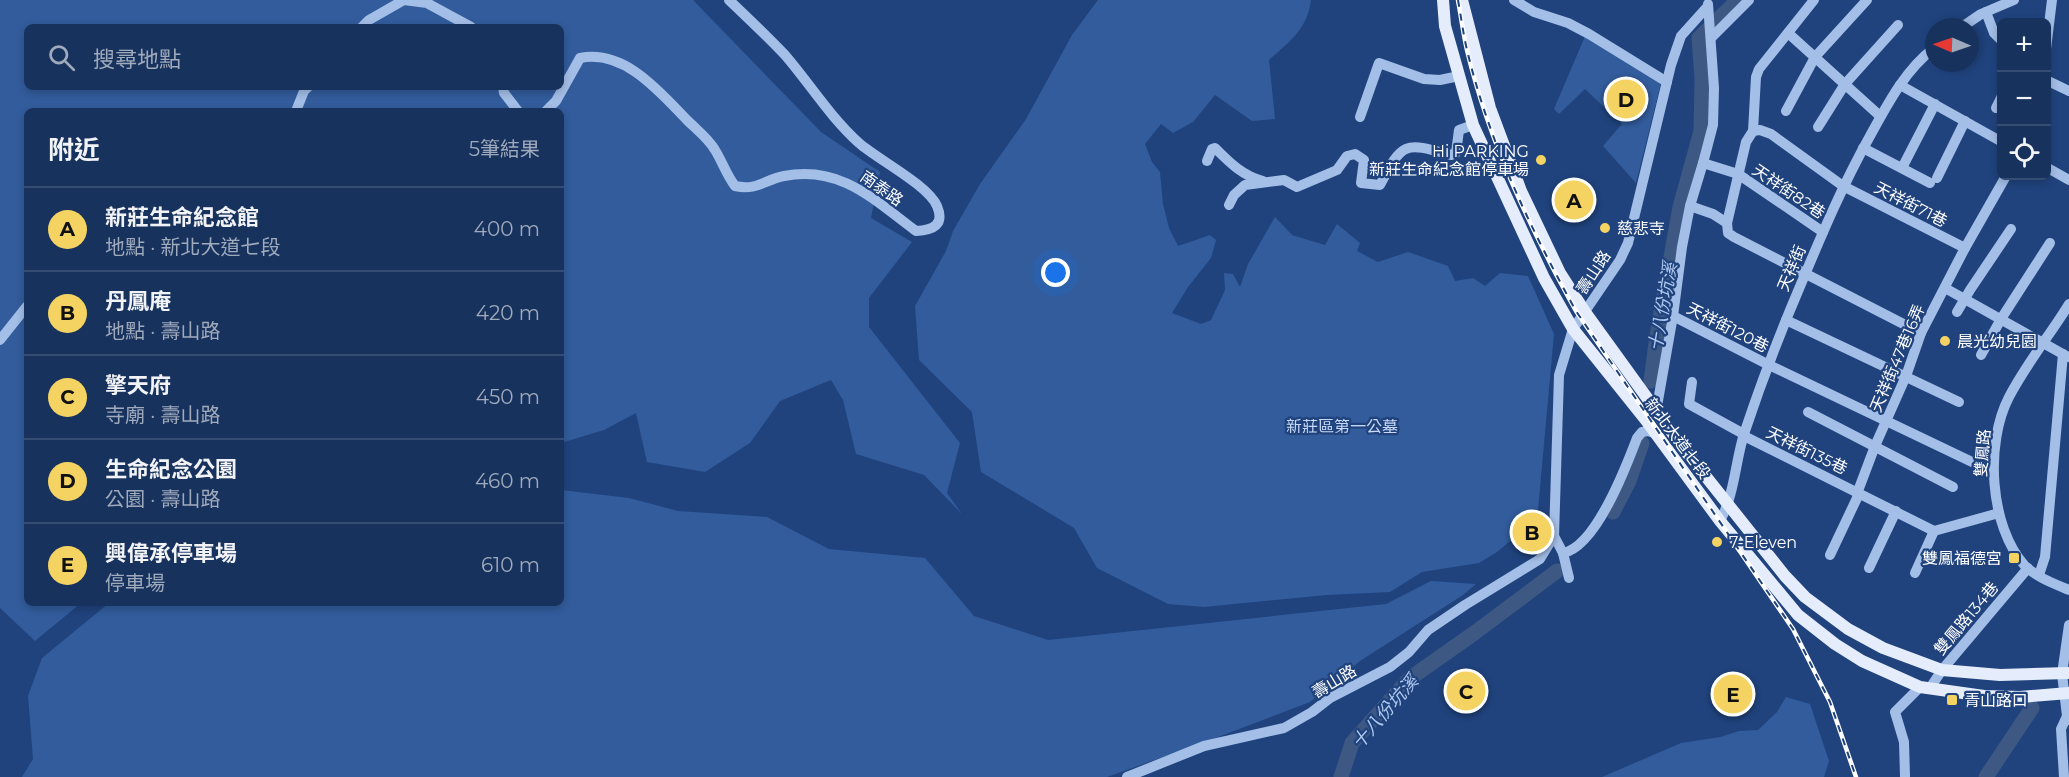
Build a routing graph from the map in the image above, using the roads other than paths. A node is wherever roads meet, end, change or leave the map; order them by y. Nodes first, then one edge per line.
1 (729, 0) edge
2 (1443, 0) edge
3 (1462, 0) edge
4 (1514, 0) edge
5 (1749, 0) edge
6 (1814, 0) edge
7 (1867, 0) edge
8 (2014, 0) edge
9 (2052, 0) edge
10 (1708, 6) edge
11 (1986, 12) junction
12 (1976, 18) edge
13 (2050, 18) edge
14 (365, 24) edge
15 (466, 24) edge
16 (1898, 25) dead end
17 (1788, 33) junction
18 (1997, 36) edge
19 (1711, 38) junction
20 (1925, 55) edge
21 (1815, 57) junction
22 (1458, 76) junction
23 (1666, 82) junction
24 (1845, 84) junction
25 (2051, 84) edge
26 (1900, 85) junction
27 (564, 87) edge
28 (305, 90) edge
29 (504, 90) edge
30 (562, 90) edge
31 (2069, 91) edge
32 (1935, 104) junction
33 (297, 108) edge
34 (516, 108) edge
35 (549, 108) edge
36 (1786, 111) dead end
37 (1880, 116) junction
38 (1360, 117) dead end
39 (1965, 121) junction
40 (1473, 125) junction
41 (1818, 127) dead end
42 (1753, 131) junction
43 (1997, 140) edge
44 (1863, 148) junction
45 (1207, 160) dead end
46 (1703, 163) junction
47 (1902, 168) junction
48 (2051, 170) edge
49 (1738, 174) junction
50 (2004, 180) edge
51 (2069, 180) edge
52 (1266, 182) junction
53 (1843, 186) junction
54 (1229, 205) dead end
55 (1690, 206) junction
56 (1727, 223) junction
57 (2011, 229) dead end
58 (1823, 232) junction
59 (2050, 243) dead end
60 (1965, 248) junction
61 (1805, 275) junction
62 (1945, 288) junction
63 (1965, 298) junction
64 (2069, 304) edge
65 (24, 310) edge
66 (1585, 312) junction
67 (1958, 312) dead end
68 (1673, 316) junction
69 (2001, 319) junction
70 (1786, 320) junction
71 (1573, 329) junction
72 (1921, 333) junction
73 (0, 340) edge
74 (2044, 342) junction
75 (1981, 355) dead end
76 (2066, 356) edge
77 (1769, 365) junction
78 (1906, 376) junction
79 (1692, 382) dead end
80 (1959, 402) dead end
81 (1656, 412) junction
82 (1808, 412) dead end
83 (1887, 421) junction
84 (1654, 433) junction
85 (1744, 436) junction
86 (1875, 446) junction
87 (1993, 472) junction
88 (1953, 487) dead end
89 (1858, 491) junction
90 (1728, 505) junction
91 (1896, 511) junction
92 (2000, 513) junction
93 (1720, 521) junction
94 (1934, 531) junction
95 (1554, 536) junction
96 (1563, 553) junction
97 (1830, 555) dead end
98 (1869, 568) dead end
99 (2028, 568) junction
100 (1915, 573) dead end
101 (2039, 575) junction
102 (1569, 578) dead end
103 (2069, 590) edge
104 (2069, 625) edge
105 (1942, 670) junction
106 (2065, 674) edge
107 (1925, 688) junction
108 (2066, 694) edge
109 (2068, 718) edge
110 (1905, 776) dead end
111 (1127, 777) edge
112 (2064, 777) edge

1 - 27 street, 南泰路
2 - 22 main road, 新北大道七段
3 - 66 main road, 新北大道七段
4 - 23 street
5 - 19 street
6 - 17 street
7 - 21 street
8 - 11 street
9 - 13 street
10 - 19 street
10 - 23 street, 壽山路
11 - 12 street
11 - 18 street
14 - 15 street
16 - 24 street
17 - 21 street
17 - 42 street
19 - 46 street
20 - 26 street, 天祥街
21 - 24 street
21 - 36 street
22 - 38 street
22 - 40 main road, 新北大道七段
23 - 66 street, 壽山路
24 - 37 street
24 - 41 street
25 - 31 street
26 - 32 street
26 - 37 street, 天祥街
28 - 33 street
29 - 34 street
30 - 35 street, 南泰路
32 - 39 street
32 - 47 street
37 - 44 street, 天祥街
39 - 43 street
39 - 47 street
40 - 52 street
40 - 71 main road, 新北大道七段
42 - 49 street
42 - 53 street, 天祥街71巷
44 - 47 street
44 - 53 street, 天祥街
45 - 52 street
46 - 49 street, 天祥街82巷
46 - 55 street
48 - 51 street
49 - 56 street
49 - 58 street, 天祥街82巷
50 - 60 street, 天祥街47巷16弄
52 - 54 street
53 - 58 street, 天祥街
53 - 60 street, 天祥街71巷
55 - 56 street
55 - 68 street
56 - 61 street
57 - 63 street
58 - 61 street, 天祥街
59 - 69 street
60 - 62 street, 天祥街47巷16弄
61 - 70 street, 天祥街
61 - 72 street
62 - 63 street
62 - 72 street, 天祥街47巷16弄
63 - 67 street
63 - 69 street
64 - 74 street, 雙鳳路
65 - 73 street
66 - 71 street, 壽山路
66 - 81 main road, 新北大道七段
68 - 77 street, 天祥街120巷
68 - 81 street
69 - 74 street
69 - 75 street
70 - 77 street, 天祥街
70 - 78 street
71 - 84 main road, 新北大道七段
71 - 95 street, 壽山路
72 - 78 street, 天祥街47巷16弄
74 - 76 street
74 - 87 street, 雙鳳路
76 - 101 street
77 - 83 street, 天祥街120巷
77 - 85 street, 天祥街
78 - 80 street
78 - 83 street, 天祥街47巷16弄
79 - 85 street, 天祥街135巷
81 - 90 main road, 新北大道七段
82 - 86 street
83 - 86 street, 天祥街47巷16弄
83 - 87 street, 天祥街120巷
84 - 93 main road, 新北大道七段
84 - 96 street
85 - 89 street, 天祥街135巷
85 - 90 street, 天祥街
86 - 88 street
86 - 89 street, 天祥街47巷16弄
87 - 92 street, 雙鳳路
89 - 91 street, 天祥街135巷
89 - 97 street, 天祥街47巷16弄
90 - 93 street, 天祥街
90 - 105 main road, 新北大道七段
91 - 94 street, 天祥街135巷
91 - 98 street
92 - 94 street
92 - 99 street, 雙鳳路
93 - 107 main road, 新北大道七段
94 - 100 street
95 - 96 street, 壽山路
95 - 111 street, 壽山路
96 - 102 street, 壽山路
99 - 101 street, 雙鳳路
99 - 105 street, 雙鳳路134巷
101 - 103 street, 雙鳳路
104 - 106 street
105 - 106 main road, 新北大道七段
105 - 107 street, 雙鳳路134巷
106 - 108 street
107 - 108 main road, 新北大道七段
107 - 110 street, 雙鳳路134巷
108 - 109 street
109 - 112 street

